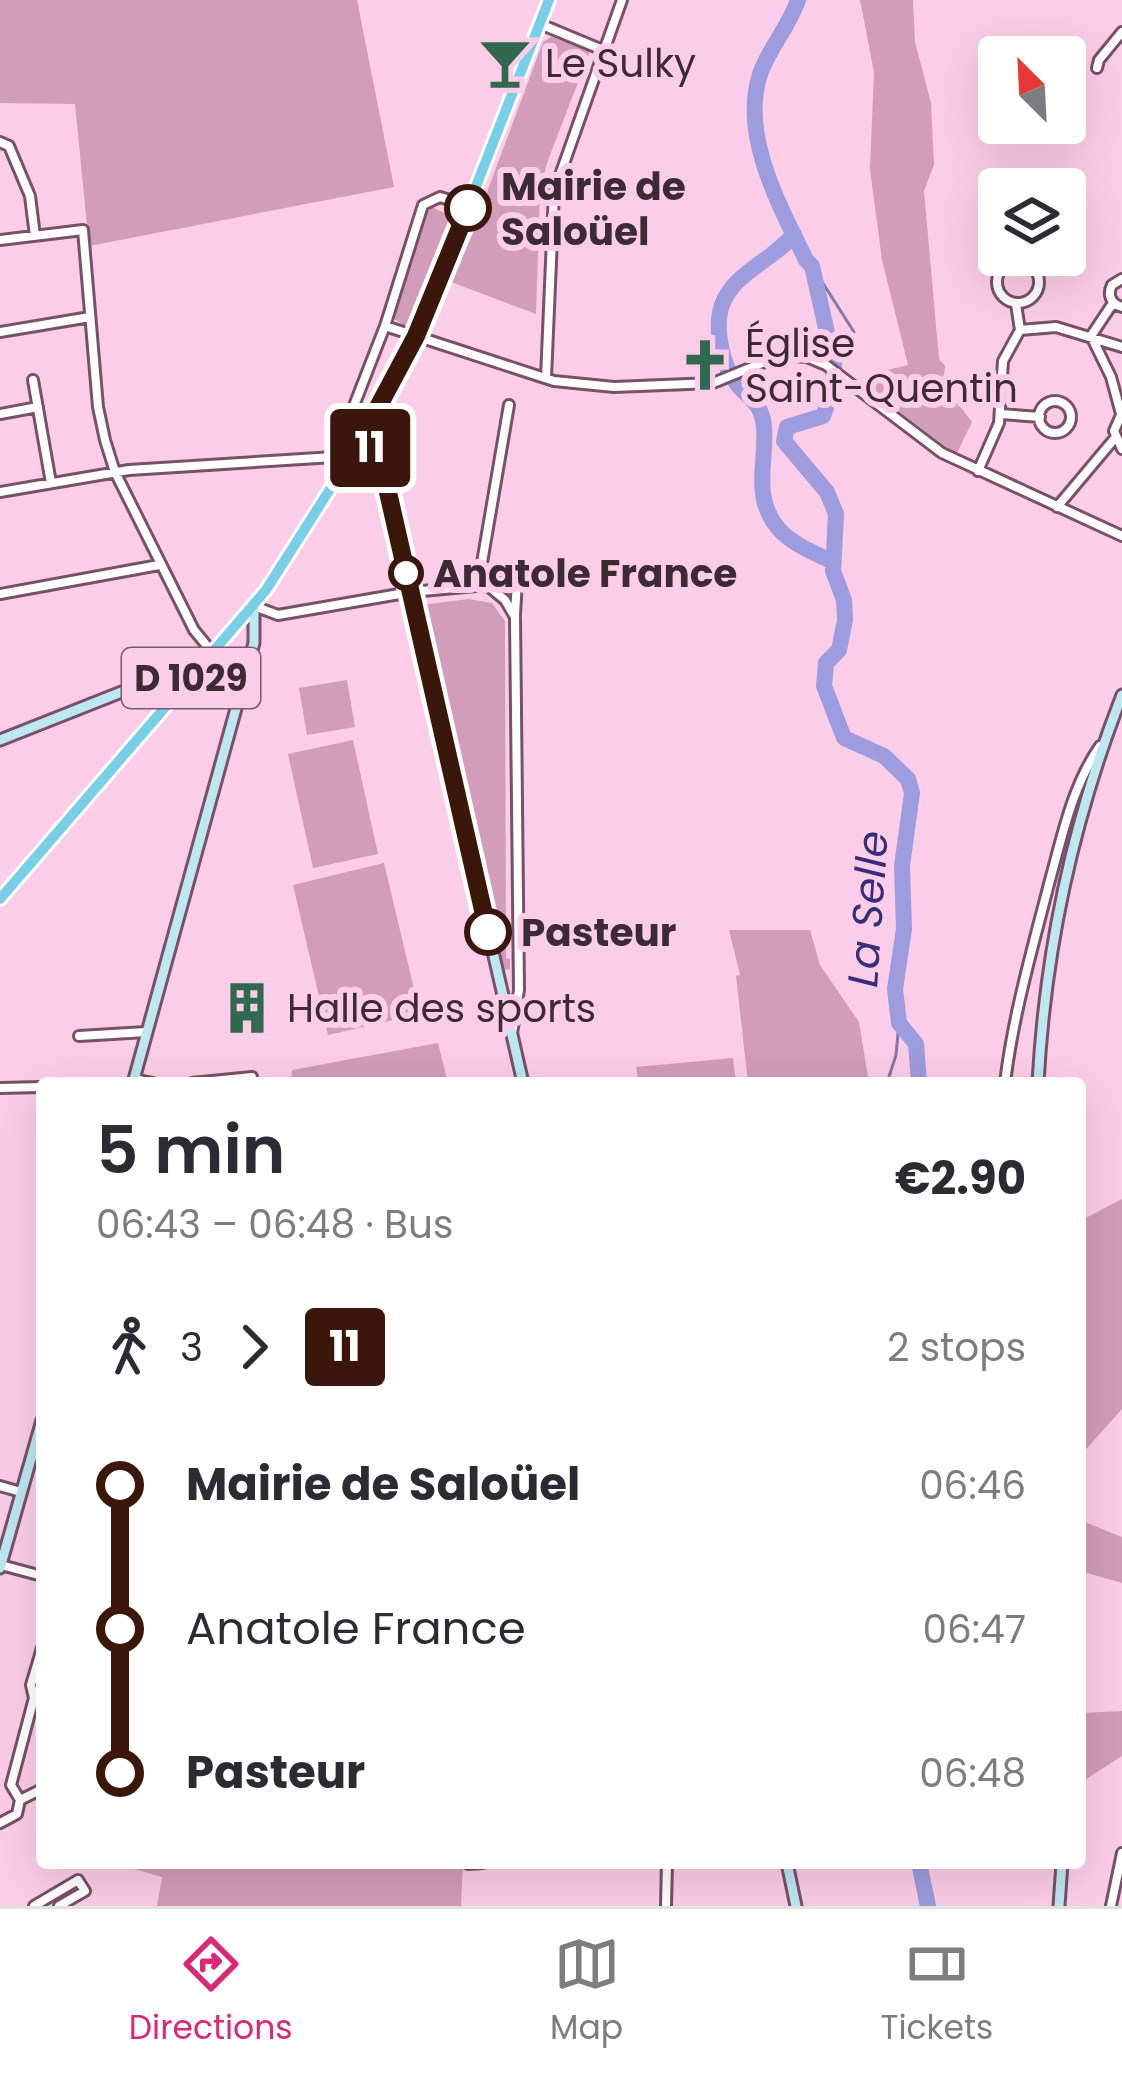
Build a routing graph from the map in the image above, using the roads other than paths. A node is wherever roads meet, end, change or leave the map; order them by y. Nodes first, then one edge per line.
1 (549, 0) edge
2 (622, 0) edge
3 (540, 24) junction
4 (1122, 32) edge
5 (604, 51) junction
6 (1097, 68) dead end
7 (0, 142) edge
8 (469, 206) junction
9 (35, 236) junction
10 (0, 240) edge
11 (1122, 279) edge
12 (1016, 304) junction
13 (1118, 305) edge
14 (90, 317) junction
15 (385, 326) junction
16 (1020, 330) junction
17 (0, 332) edge
18 (416, 336) junction
19 (1091, 336) junction
20 (1122, 347) edge
21 (546, 378) junction
22 (33, 380) dead end
23 (509, 405) dead end
24 (38, 407) junction
25 (0, 414) edge
26 (1001, 414) junction
27 (1122, 414) edge
28 (1040, 417) junction
29 (363, 435) junction
30 (1114, 437) junction
31 (1122, 449) edge
32 (334, 457) junction
33 (346, 464) junction
34 (977, 471) junction
35 (115, 472) junction
36 (51, 483) junction
37 (0, 492) edge
38 (1057, 508) junction
39 (1122, 536) edge
40 (159, 565) junction
41 (483, 585) junction
42 (411, 592) junction
43 (0, 594) edge
44 (254, 606) junction
45 (515, 617) junction
46 (213, 653) junction
47 (194, 674) junction
48 (1122, 695) edge
49 (0, 740) edge
50 (1093, 762) junction
51 (0, 899) edge
52 (517, 974) junction
53 (499, 977) junction
54 (146, 1033) junction
55 (512, 1034) junction
56 (79, 1036) dead end
57 (252, 1076) dead end
58 (134, 1077) edge
59 (243, 1077) edge
60 (522, 1077) edge
61 (1006, 1077) edge
62 (1039, 1077) edge
63 (36, 1087) edge
64 (0, 1088) edge
65 (36, 1441) edge
66 (0, 1486) edge
67 (21, 1492) junction
68 (0, 1567) edge
69 (36, 1575) edge
70 (36, 1668) edge
71 (36, 1792) edge
72 (20, 1800) junction
73 (0, 1823) edge
74 (1122, 1853) edge
75 (667, 1869) edge
76 (788, 1869) edge
77 (1062, 1869) edge
78 (53, 1903) edge
79 (34, 1906) edge
80 (666, 1906) edge
81 (796, 1906) edge
82 (1059, 1906) edge
83 (1111, 1906) edge

1 - 3 main road, D 1029
2 - 5 street
3 - 5 street
3 - 8 main road, D 1029
4 - 6 street
5 - 21 street
7 - 9 street
8 - 15 street
8 - 18 main road, D 1029
9 - 10 street
9 - 14 street
11 - 13 street
12 - 12 street
12 - 16 street
13 - 19 street
14 - 17 street
14 - 35 street
15 - 18 street
15 - 32 street
16 - 19 street
16 - 26 street
18 - 21 street
18 - 29 main road, D 1029
19 - 20 street
19 - 27 street
21 - 34 street
22 - 24 street
23 - 41 street
24 - 25 street
24 - 36 street
26 - 28 street
26 - 34 street
27 - 30 street
28 - 28 street
29 - 33 main road, D 1029
29 - 42 street
30 - 31 street
30 - 38 street
32 - 33 street
32 - 35 street
33 - 44 main road, D 1029
34 - 38 street
35 - 36 street
35 - 40 street
36 - 37 street
38 - 39 street
40 - 43 street
40 - 46 street
41 - 42 street
41 - 45 street
41 - 45 street
42 - 44 street
42 - 53 street
44 - 46 main road, D 1029
44 - 54 street
45 - 52 street
46 - 47 main road, D 1029
47 - 49 street
47 - 51 main road, D 1029
48 - 50 street
50 - 61 street
50 - 62 street
52 - 53 street
52 - 55 street
53 - 55 street
54 - 56 street
54 - 58 street
55 - 60 street
57 - 59 street
63 - 64 street
65 - 67 street
66 - 67 street
67 - 68 street
68 - 69 street
70 - 72 street
71 - 72 street
72 - 73 street
74 - 83 street
75 - 80 street
76 - 81 street
77 - 82 street
78 - 79 street

